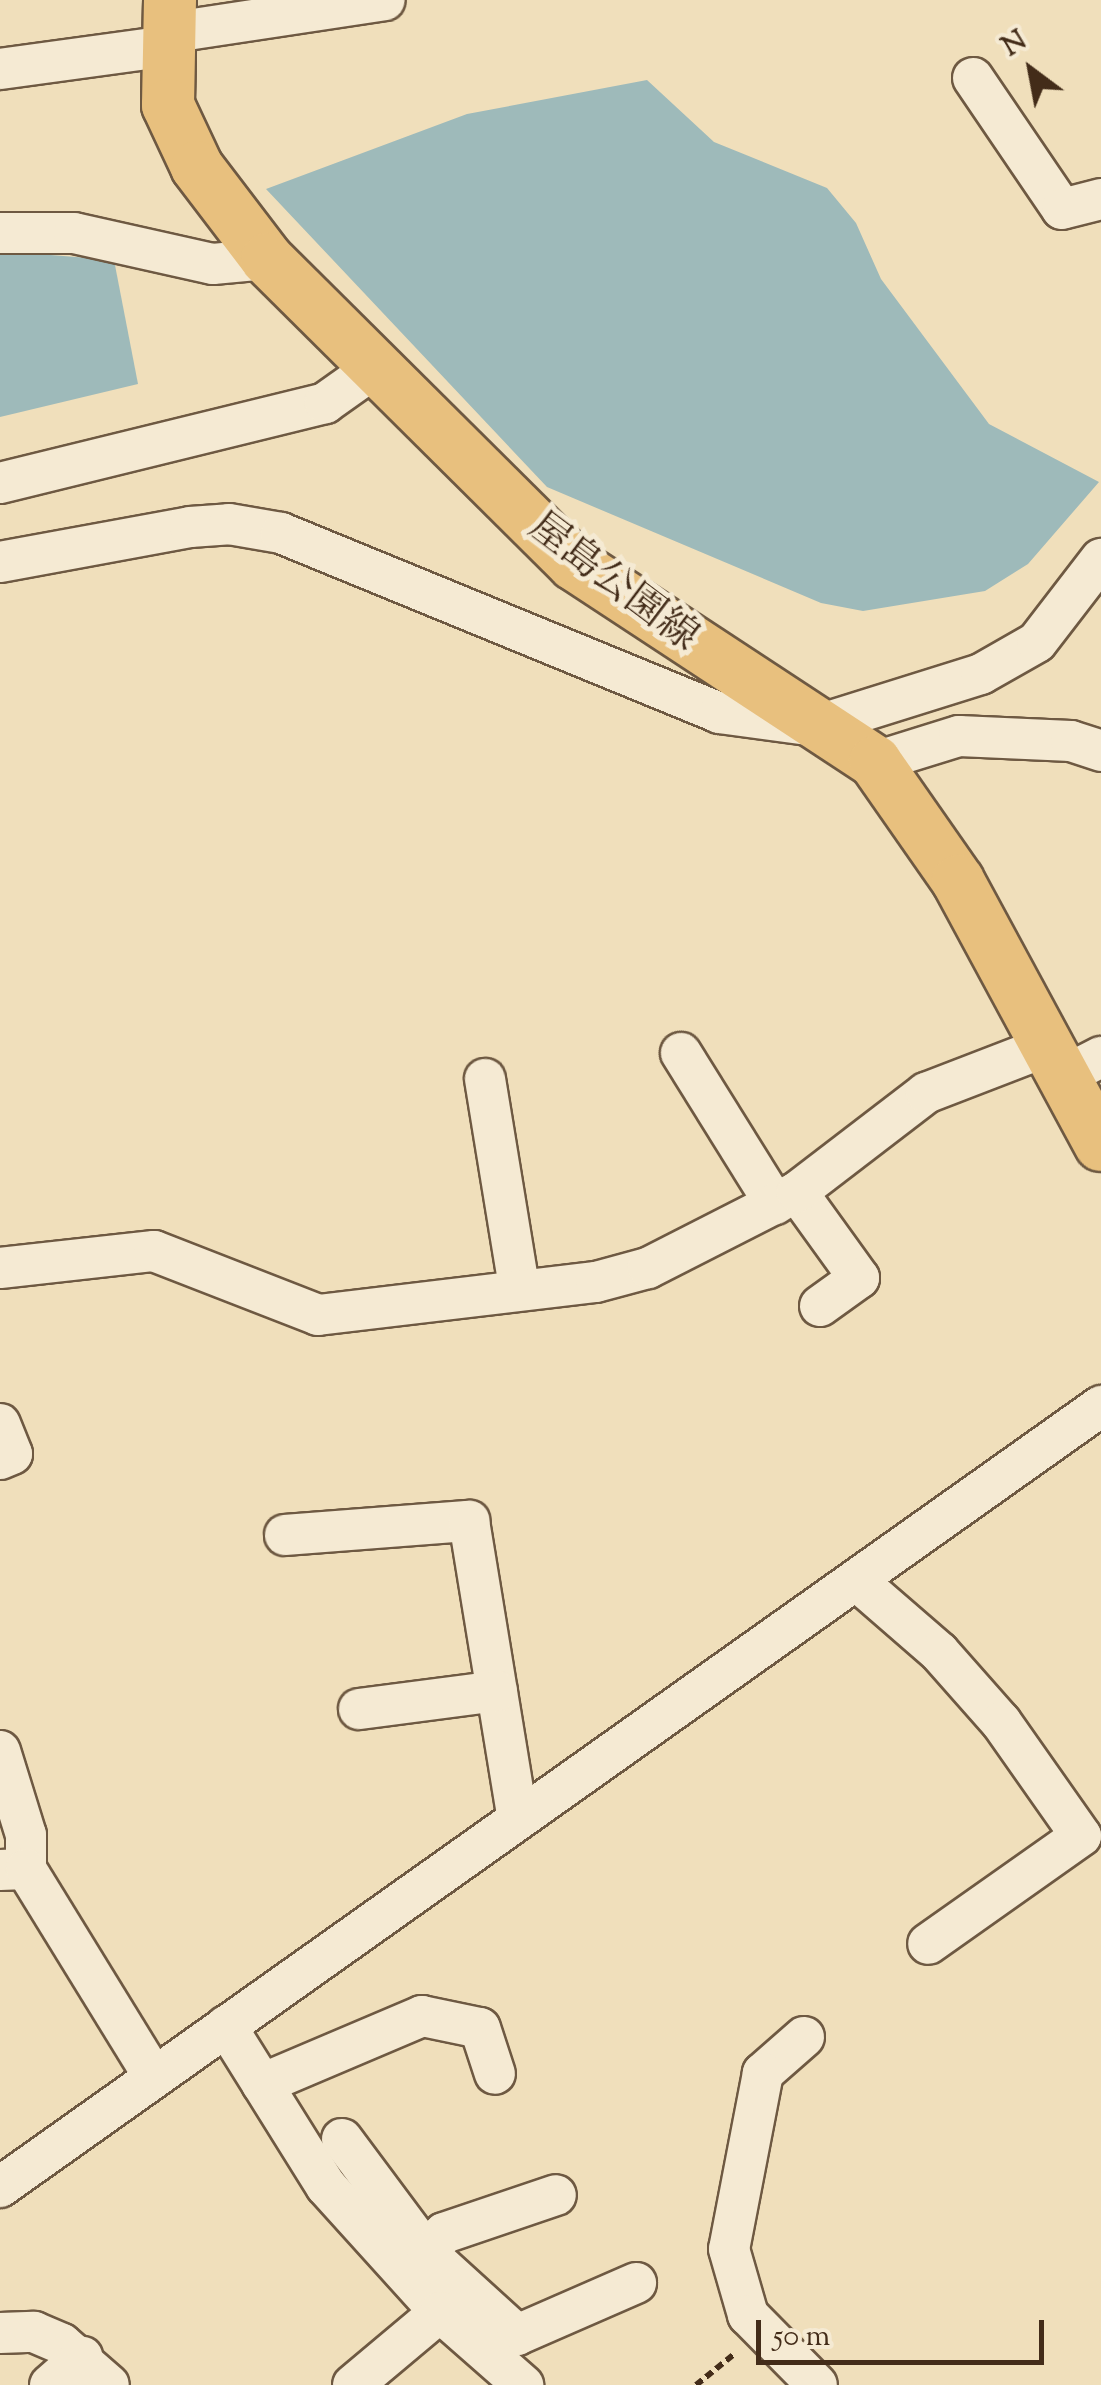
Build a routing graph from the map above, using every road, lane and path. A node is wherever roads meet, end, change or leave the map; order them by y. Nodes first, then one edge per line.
1 (385, 0) edge
2 (168, 27) edge
3 (0, 70) edge
4 (973, 78) dead end
5 (1101, 200) edge
6 (0, 233) edge
7 (267, 259) junction
8 (374, 369) junction
9 (0, 483) edge
10 (1101, 560) edge
11 (0, 562) edge
12 (816, 726) junction
13 (1101, 751) edge
14 (874, 762) junction
15 (681, 1053) dead end
16 (1071, 1060) edge
17 (485, 1079) dead end
18 (1101, 1145) edge
19 (786, 1198) junction
20 (0, 1268) edge
21 (519, 1287) junction
22 (820, 1306) dead end
23 (1101, 1406) edge
24 (0, 1424) edge
25 (0, 1459) edge
26 (285, 1534) dead end
27 (856, 1580) junction
28 (497, 1691) junction
29 (358, 1709) dead end
30 (0, 1750) edge
31 (518, 1819) junction
32 (13, 1870) edge
33 (928, 1944) dead end
34 (226, 2026) junction
35 (804, 2038) dead end
36 (495, 2074) dead end
37 (154, 2077) junction
38 (262, 2084) junction
39 (342, 2139) dead end
40 (0, 2186) edge
41 (556, 2195) dead end
42 (416, 2263) junction
43 (636, 2283) dead end
44 (440, 2312) junction
45 (0, 2332) edge
46 (96, 2371) edge
47 (50, 2385) edge
48 (353, 2385) edge
49 (523, 2385) edge
50 (817, 2385) edge

1 - 2 street
2 - 3 street
2 - 7 main road, 屋島公園線
4 - 5 street
6 - 7 street
7 - 8 main road, 屋島公園線
8 - 9 street
8 - 12 main road, 屋島公園線
10 - 12 street
11 - 12 street
12 - 14 main road, 屋島公園線
13 - 14 street
14 - 16 main road, 屋島公園線
15 - 19 street
16 - 18 main road, 屋島公園線
16 - 19 street
17 - 21 street
19 - 21 street
19 - 22 street
20 - 21 street
23 - 27 street
24 - 25 street
26 - 28 street
27 - 31 street
27 - 33 street
28 - 29 street
28 - 31 street
30 - 32 street
31 - 34 street
32 - 37 street
34 - 37 street
34 - 38 street
35 - 50 street
36 - 38 street
37 - 40 street
38 - 42 street
39 - 42 street
41 - 42 street
42 - 43 street
42 - 44 street
44 - 48 street
44 - 49 street
45 - 46 street
46 - 47 street

